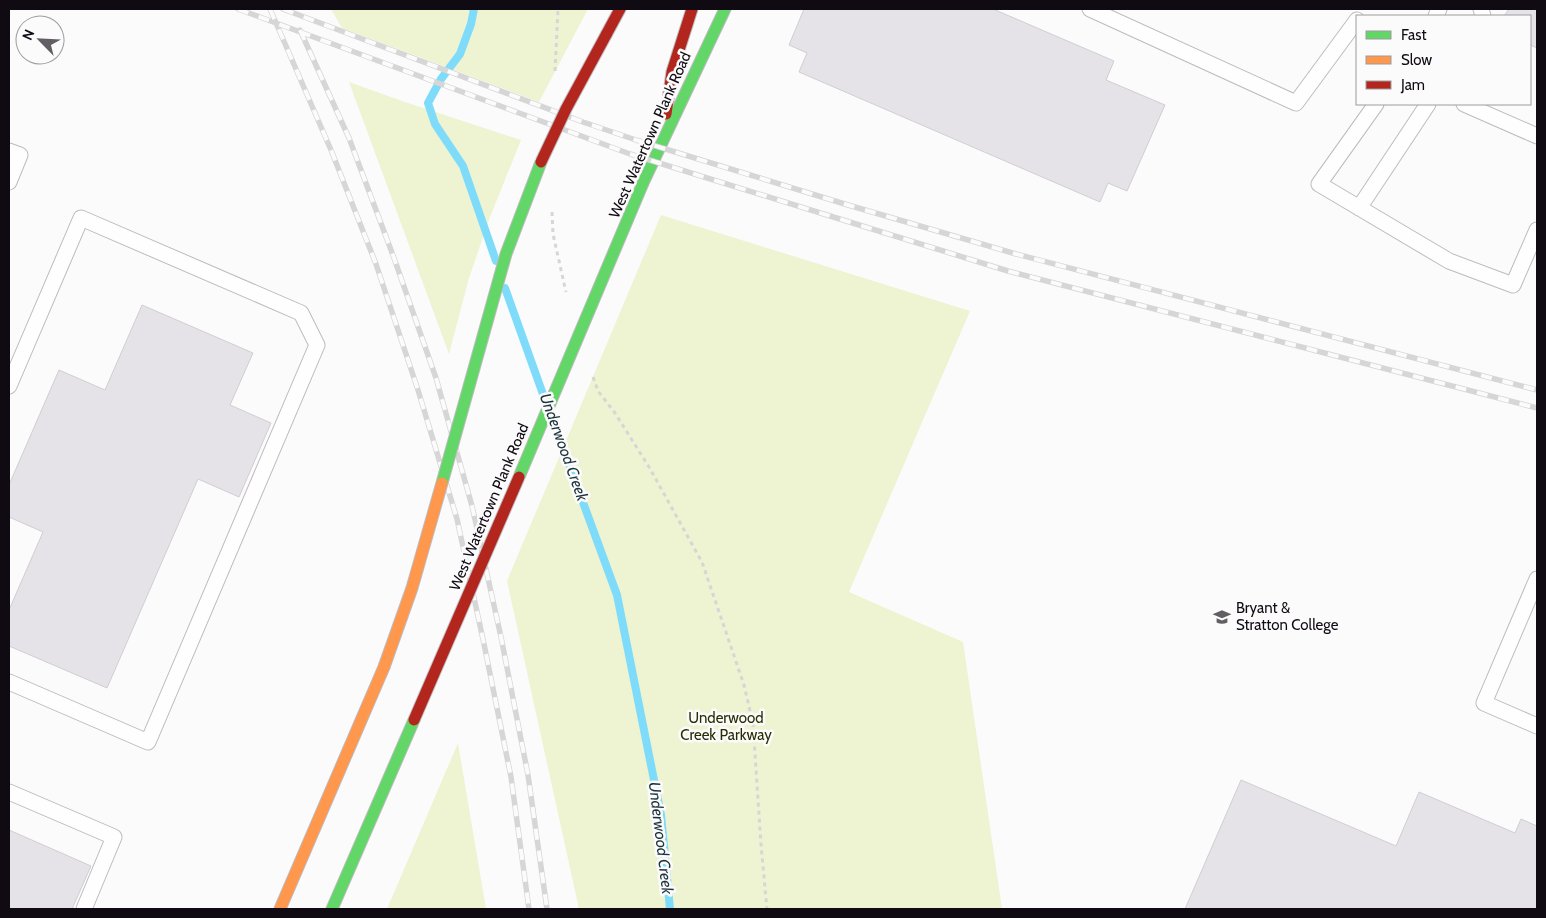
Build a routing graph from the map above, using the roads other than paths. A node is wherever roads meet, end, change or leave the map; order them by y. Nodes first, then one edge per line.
1 (620, 9) edge
2 (692, 9) edge
3 (725, 9) edge
4 (1090, 9) edge
5 (1356, 21) edge
6 (1375, 105) edge
7 (1427, 105) edge
8 (1466, 105) edge
9 (1537, 136) edge
10 (662, 143) junction
11 (9, 151) edge
12 (9, 182) edge
13 (1360, 208) junction
14 (1537, 230) edge
15 (9, 386) edge
16 (1537, 579) edge
17 (9, 682) edge
18 (1537, 726) edge
19 (9, 792) edge
20 (84, 909) edge
21 (280, 909) edge
22 (332, 909) edge

1 - 21 street, bridge
2 - 10 street
3 - 10 street, West Watertown Plank Road
4 - 5 lane
6 - 13 lane
7 - 13 lane
8 - 9 lane
10 - 22 street, West Watertown Plank Road, bridge
11 - 12 lane
13 - 14 lane
15 - 17 lane
16 - 18 lane
19 - 20 lane

